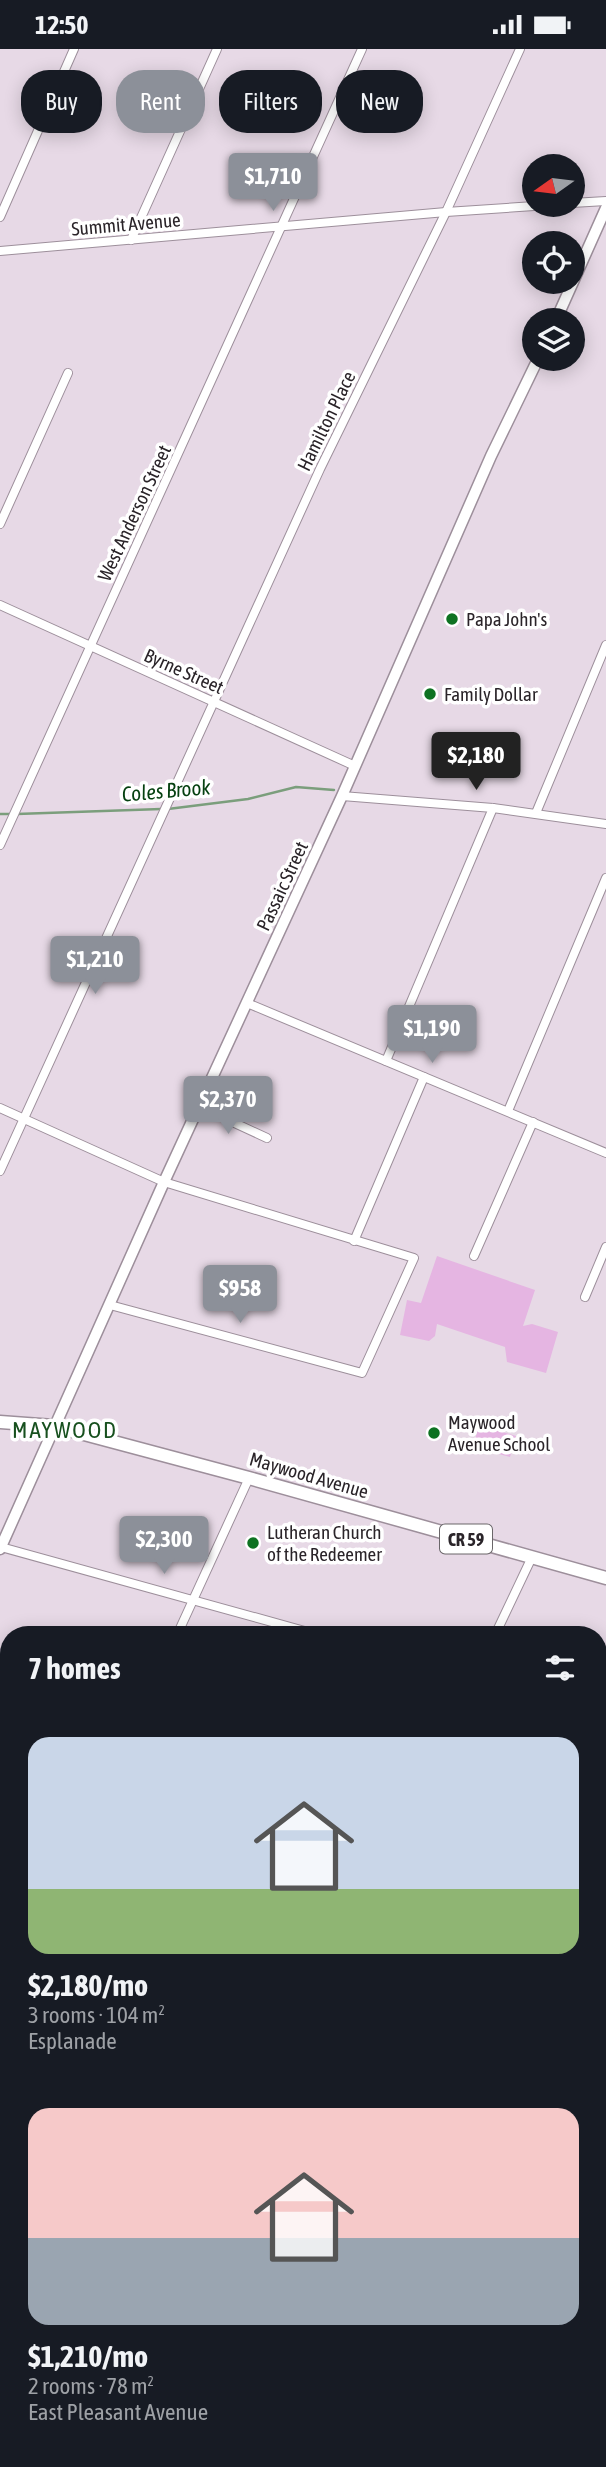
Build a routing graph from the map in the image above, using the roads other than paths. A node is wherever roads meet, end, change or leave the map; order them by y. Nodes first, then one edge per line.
1 (74, 49) edge
2 (216, 49) edge
3 (362, 49) edge
4 (520, 49) edge
5 (606, 201) edge
6 (585, 202) edge
7 (522, 207) edge
8 (606, 208) edge
9 (446, 212) junction
10 (0, 217) edge
11 (282, 226) junction
12 (131, 240) junction
13 (0, 251) edge
14 (561, 308) edge
15 (532, 371) edge
16 (68, 373) dead end
17 (0, 524) edge
18 (0, 605) edge
19 (606, 645) edge
20 (91, 646) junction
21 (215, 702) junction
22 (355, 765) junction
23 (342, 796) junction
24 (493, 808) junction
25 (536, 813) junction
26 (606, 824) edge
27 (0, 845) edge
28 (606, 878) edge
29 (247, 1003) junction
30 (386, 1061) junction
31 (424, 1077) junction
32 (200, 1107) junction
33 (0, 1108) edge
34 (508, 1111) junction
35 (23, 1118) junction
36 (533, 1122) junction
37 (267, 1138) dead end
38 (606, 1153) edge
39 (0, 1171) edge
40 (164, 1182) junction
41 (354, 1241) junction
42 (606, 1247) edge
43 (474, 1256) dead end
44 (585, 1297) dead end
45 (110, 1305) junction
46 (0, 1422) edge
47 (54, 1426) junction
48 (249, 1478) junction
49 (1, 1548) edge
50 (532, 1557) junction
51 (606, 1578) edge
52 (193, 1599) junction
53 (181, 1626) edge
54 (288, 1626) edge
55 (499, 1626) edge

1 - 10 street
2 - 12 street
3 - 11 street, West Anderson Street
4 - 9 street, Hamilton Place
5 - 6 street
7 - 9 street, Summit Avenue
8 - 14 main road
9 - 11 street, Summit Avenue
9 - 21 street, Hamilton Place
11 - 12 street, Summit Avenue
11 - 20 street, West Anderson Street
12 - 13 street, Summit Avenue
15 - 22 main road, Passaic Street
16 - 17 street
18 - 20 street, Byrne Street
19 - 25 street
20 - 21 street, Byrne Street
20 - 27 street, West Anderson Street
21 - 22 street, Byrne Street
21 - 35 street, Hamilton Place
22 - 23 main road, Passaic Street
23 - 24 street
23 - 29 main road, Passaic Street
24 - 25 street
24 - 30 street
25 - 26 street
28 - 34 street
29 - 30 street
29 - 32 main road, Passaic Street
30 - 31 street
31 - 34 street
31 - 41 street
32 - 37 street
32 - 40 main road, Passaic Street
33 - 35 street
34 - 36 street
35 - 39 street, Hamilton Place
35 - 40 street
36 - 38 street
36 - 43 street
40 - 41 street
40 - 45 main road, Passaic Street
41 - 45 street
42 - 44 street
45 - 47 main road, Passaic Street
46 - 47 main road, Maywood Avenue / CR 59
47 - 48 main road, Maywood Avenue / CR 59
47 - 49 main road, Passaic Street
48 - 50 main road, Maywood Avenue / CR 59
48 - 52 street
49 - 52 street
50 - 51 main road, Maywood Avenue / CR 59
50 - 55 street
52 - 53 street
52 - 54 street

